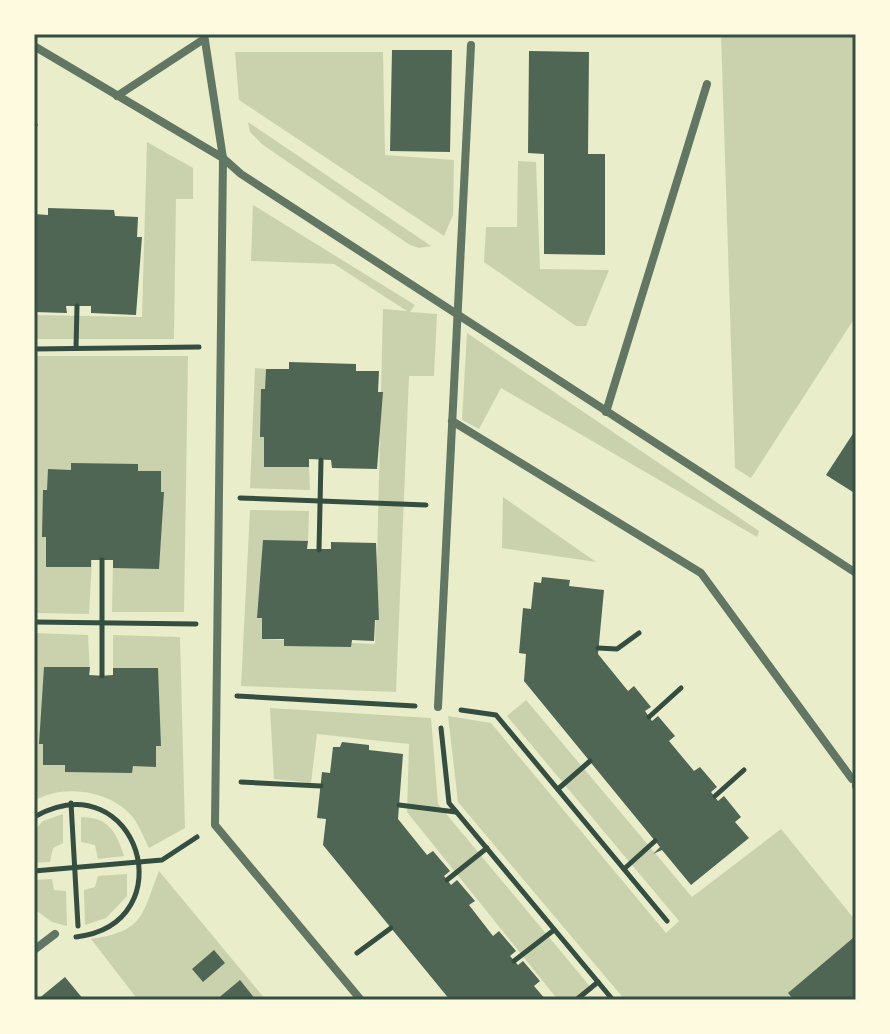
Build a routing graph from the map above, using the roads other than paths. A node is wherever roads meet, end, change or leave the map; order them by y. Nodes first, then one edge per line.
1 (204, 36) edge
2 (471, 45) dead end
3 (34, 46) edge
4 (707, 84) dead end
5 (117, 96) junction
6 (223, 158) junction
7 (457, 315) junction
8 (606, 412) junction
9 (452, 421) junction
10 (856, 573) edge
11 (438, 707) road end
12 (855, 783) edge
13 (55, 934) road end
14 (34, 950) edge
15 (361, 1000) edge

1 - 5 street
1 - 6 street
2 - 7 street
3 - 5 street
4 - 8 street
5 - 6 street
6 - 7 street
6 - 15 street
7 - 8 street
7 - 9 street
8 - 10 street
9 - 11 street
9 - 12 street
13 - 14 street

